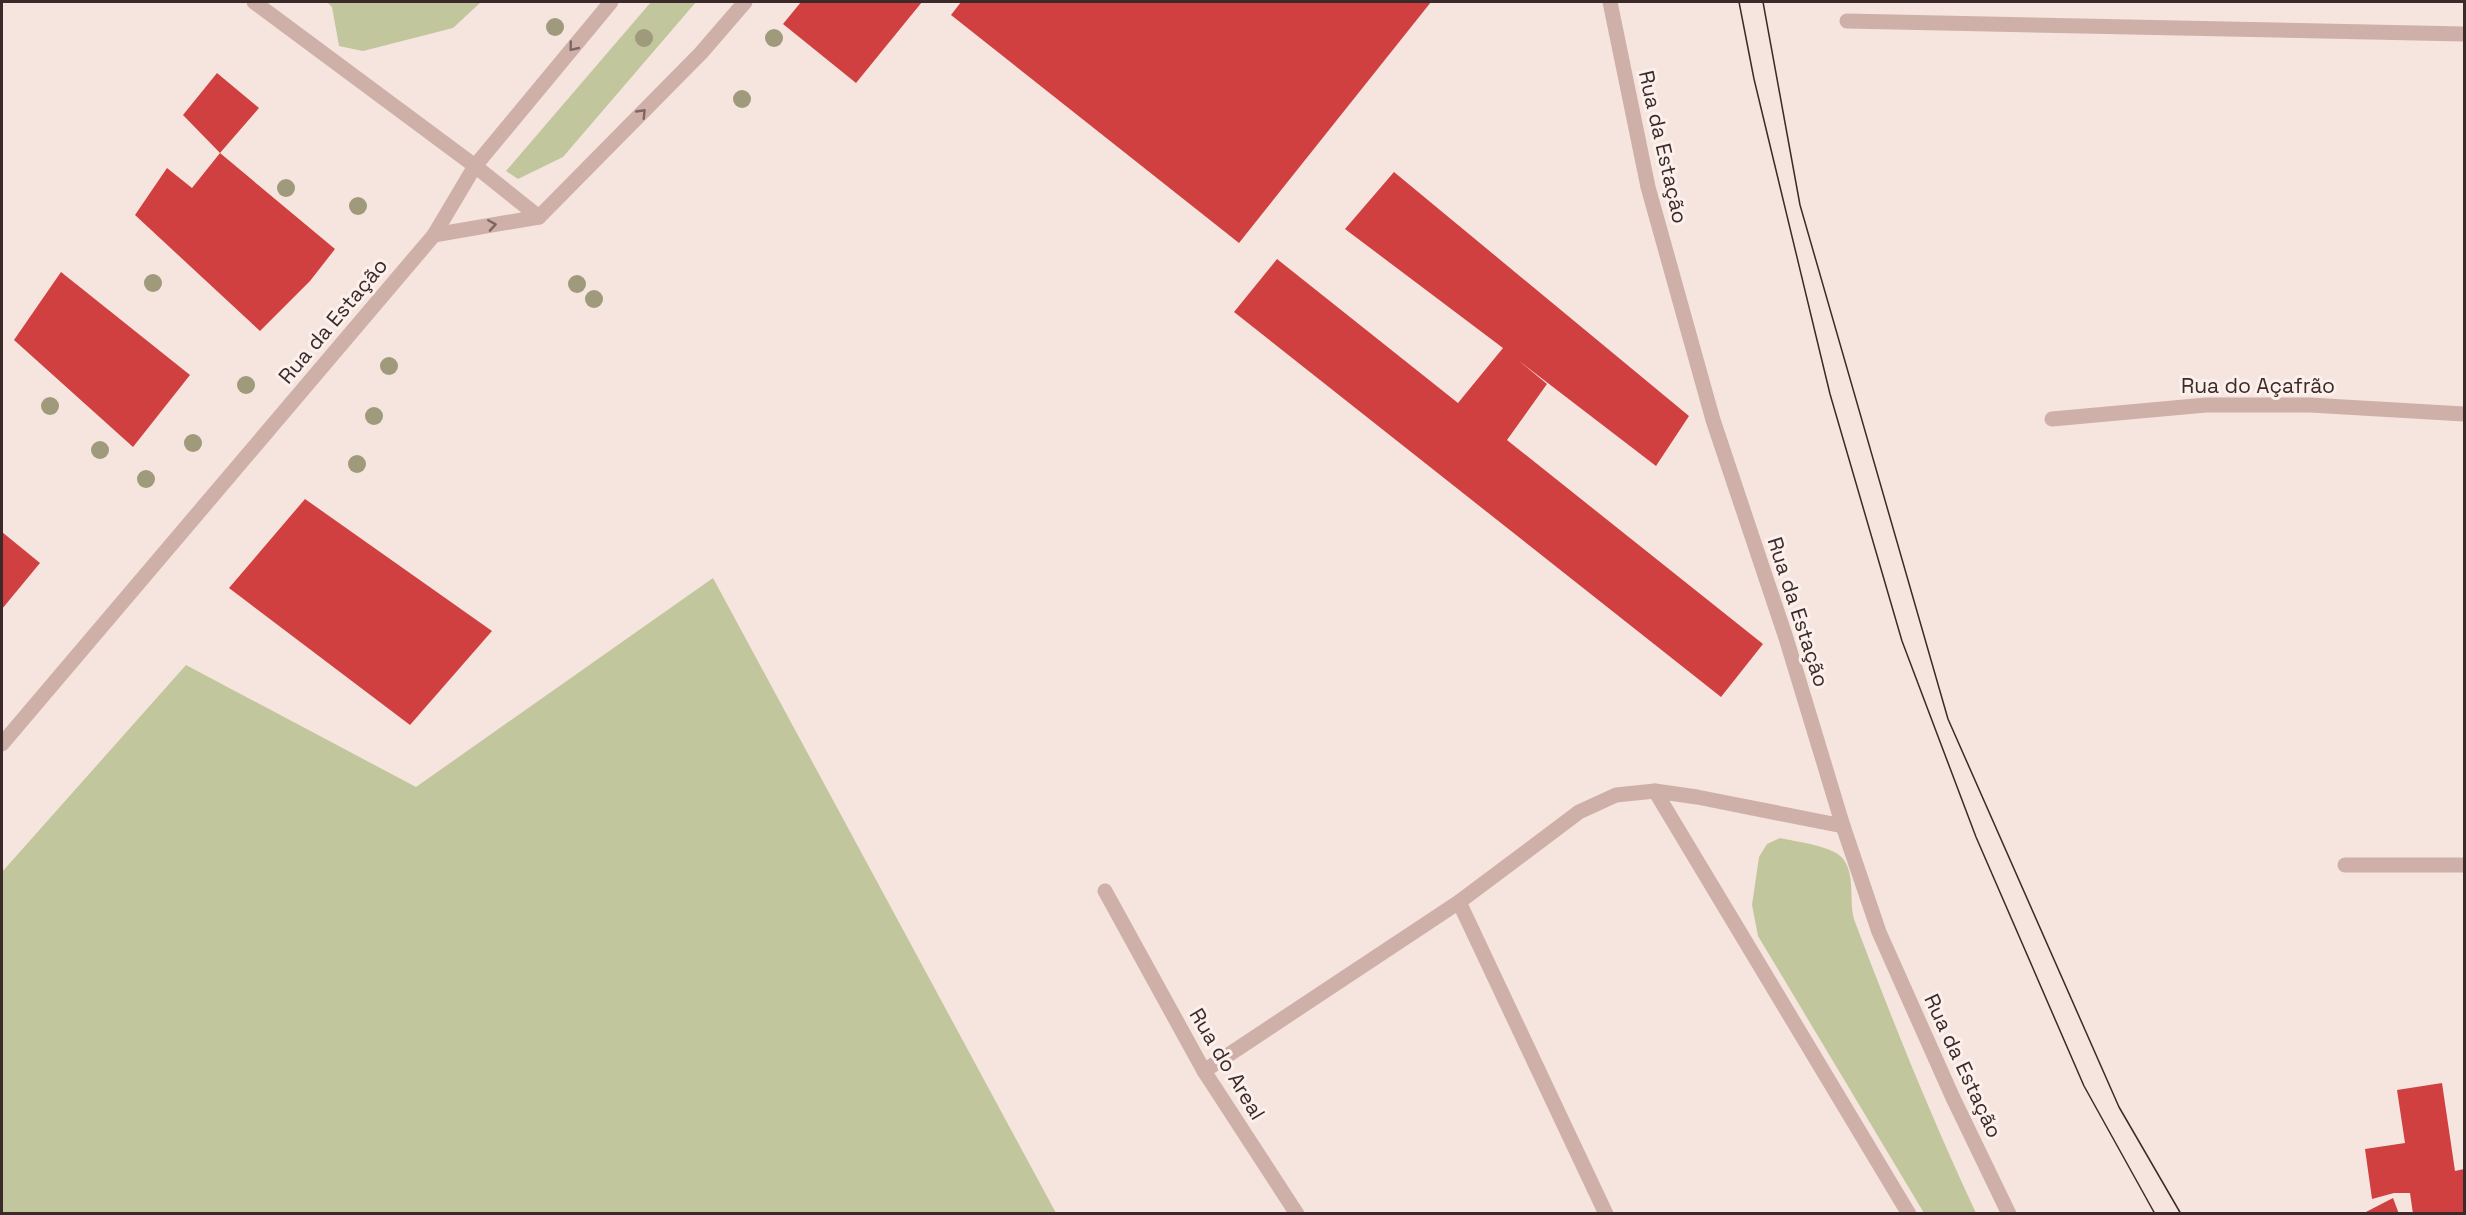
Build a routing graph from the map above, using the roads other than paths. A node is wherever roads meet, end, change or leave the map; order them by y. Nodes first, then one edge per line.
1 (254, 2) edge
2 (610, 2) edge
3 (745, 2) edge
4 (1610, 2) edge
5 (1847, 21) dead end
6 (2464, 34) edge
7 (476, 166) junction
8 (539, 218) junction
9 (434, 235) junction
10 (2464, 414) edge
11 (2052, 418) dead end
12 (2, 744) edge
13 (1655, 791) junction
14 (1843, 826) junction
15 (2345, 864) dead end
16 (2464, 865) edge
17 (1105, 891) dead end
18 (1460, 902) junction
19 (1204, 1071) junction
20 (1297, 1214) edge
21 (1606, 1214) edge
22 (1909, 1214) edge
23 (2009, 1214) edge

1 - 7 street
2 -> 7 street, Rua da Estação
8 -> 3 street
4 - 14 street, Rua da Estação
5 - 6 street
7 - 8 street
7 - 9 street, Rua da Estação
9 -> 8 street
9 - 12 street, Rua da Estação
10 - 11 street, Rua do Açafrão
13 - 14 street
13 - 18 street
13 - 22 street
14 - 23 street, Rua da Estação
15 - 16 street
17 - 19 street, Rua do Areal
18 - 19 street
18 - 21 street
19 - 20 street, Rua do Areal

